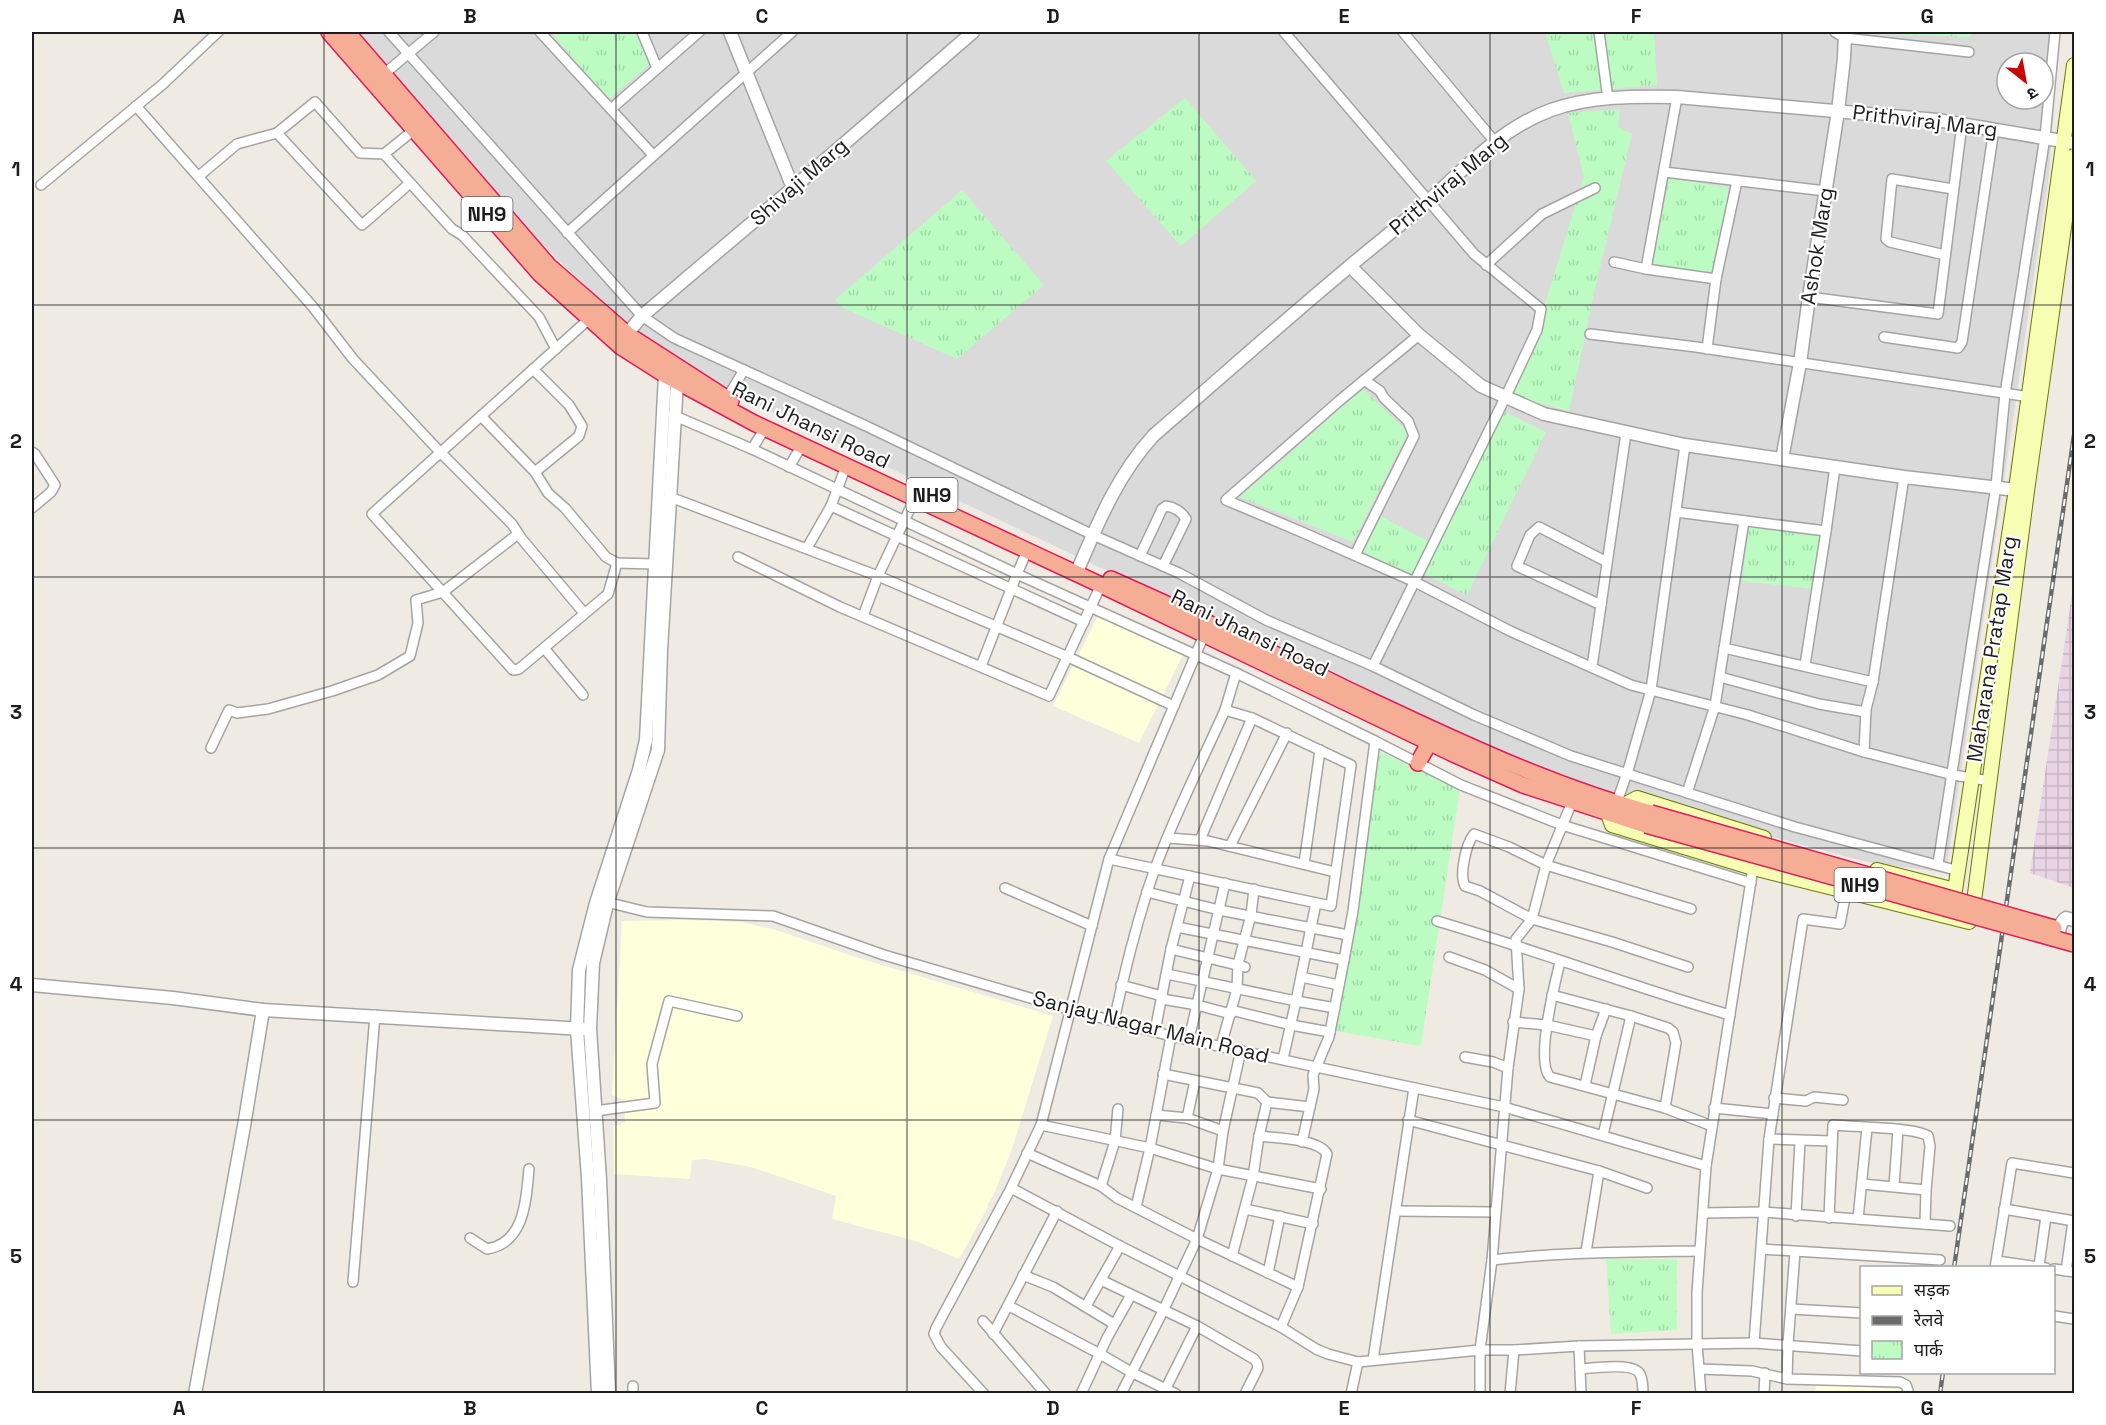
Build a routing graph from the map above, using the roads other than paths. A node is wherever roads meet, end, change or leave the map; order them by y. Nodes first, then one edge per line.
1 (218, 32) edge
2 (329, 32) edge
3 (347, 32) edge
4 (389, 32) edge
5 (434, 32) edge
6 (540, 32) edge
7 (642, 32) edge
8 (699, 32) edge
9 (730, 32) edge
10 (792, 32) edge
11 (973, 32) edge
12 (1284, 32) edge
13 (1403, 32) edge
14 (1599, 32) edge
15 (2055, 32) edge
16 (1842, 34) edge
17 (1969, 52) dead end
18 (408, 54) junction
19 (2074, 65) edge
20 (657, 68) junction
21 (746, 73) junction
22 (379, 78) junction
23 (1677, 97) junction
24 (1608, 99) junction
25 (136, 106) junction
26 (611, 109) junction
27 (1838, 111) junction
28 (1962, 124) junction
29 (419, 125) junction
30 (1994, 129) junction
31 (277, 134) junction
32 (2045, 137) junction
33 (1495, 142) junction
34 (2069, 143) edge
35 (384, 154) junction
36 (653, 155) junction
37 (2074, 156) edge
38 (1664, 172) junction
39 (199, 176) junction
40 (1737, 181) junction
41 (410, 183) junction
42 (41, 185) dead end
43 (793, 188) junction
44 (1595, 188) dead end
45 (1953, 189) junction
46 (1826, 191) junction
47 (1427, 202) junction
48 (567, 233) junction
49 (1945, 255) junction
50 (1614, 262) dead end
51 (1486, 265) junction
52 (1350, 266) junction
53 (1646, 269) junction
54 (1716, 279) junction
55 (1809, 297) junction
56 (642, 316) junction
57 (589, 319) junction
58 (627, 334) junction
59 (1419, 334) junction
60 (1590, 334) dead end
61 (1884, 337) dead end
62 (556, 349) junction
63 (1707, 349) junction
64 (1800, 363) junction
65 (533, 369) junction
66 (744, 370) junction
67 (671, 378) junction
68 (1364, 380) junction
69 (2005, 394) junction
70 (1506, 396) junction
71 (727, 398) junction
72 (2030, 398) junction
73 (481, 416) junction
74 (675, 416) junction
75 (767, 424) junction
76 (1626, 433) junction
77 (802, 445) junction
78 (1685, 445) junction
79 (752, 448) junction
80 (32, 452) edge
81 (440, 452) junction
82 (1782, 459) junction
83 (846, 466) junction
84 (789, 467) junction
85 (1835, 467) junction
86 (535, 472) junction
87 (1904, 477) junction
88 (1996, 486) junction
89 (836, 488) junction
90 (2021, 490) junction
91 (670, 497) junction
92 (915, 498) junction
93 (831, 506) junction
94 (32, 508) edge
95 (1676, 512) junction
96 (905, 520) junction
97 (1744, 521) junction
98 (1826, 531) junction
99 (518, 534) junction
100 (1093, 535) junction
101 (897, 536) junction
102 (807, 548) junction
103 (1027, 551) junction
104 (1355, 555) junction
105 (1140, 556) junction
106 (738, 557) dead end
107 (1607, 562) junction
108 (617, 563) junction
109 (655, 564) junction
110 (1163, 566) junction
111 (1078, 569) junction
112 (1017, 574) junction
113 (878, 576) junction
114 (1415, 582) junction
115 (1101, 585) junction
116 (1011, 588) junction
117 (443, 592) junction
118 (1601, 605) junction
119 (1091, 608) junction
120 (584, 613) junction
121 (863, 616) junction
122 (1084, 622) junction
123 (998, 627) junction
124 (1204, 635) junction
125 (544, 648) junction
126 (1724, 648) junction
127 (1196, 656) junction
128 (1068, 657) junction
129 (1805, 665) junction
130 (981, 666) junction
131 (1374, 666) junction
132 (1592, 667) junction
133 (1236, 673) junction
134 (1720, 677) junction
135 (1873, 682) junction
136 (1651, 690) junction
137 (584, 695) dead end
138 (1355, 700) junction
139 (1174, 706) junction
140 (1715, 706) junction
141 (1225, 710) junction
142 (1381, 712) junction
143 (1866, 712) junction
144 (1252, 718) junction
145 (1287, 733) junction
146 (1375, 741) junction
147 (1429, 743) junction
148 (211, 748) dead end
149 (1320, 750) junction
150 (1864, 752) junction
151 (1418, 763) junction
152 (1627, 773) junction
153 (1953, 775) junction
154 (1973, 778) junction
155 (1990, 781) junction
156 (1687, 793) junction
157 (1572, 802) junction
158 (1616, 807) junction
159 (1648, 819) junction
160 (1562, 825) junction
161 (1168, 838) junction
162 (1200, 840) junction
163 (1230, 846) junction
164 (1108, 860) junction
165 (1304, 864) junction
166 (1938, 864) junction
167 (1546, 865) junction
168 (1156, 868) junction
169 (1753, 868) junction
170 (1959, 871) junction
171 (1335, 872) junction
172 (1190, 876) junction
173 (1225, 883) junction
174 (1750, 883) junction
175 (1005, 888) dead end
176 (1254, 889) junction
177 (1955, 890) junction
178 (1147, 892) junction
179 (1846, 892) junction
180 (1976, 894) junction
181 (602, 902) junction
182 (1184, 902) junction
183 (1316, 903) junction
184 (1690, 909) dead end
185 (1219, 910) junction
186 (1251, 915) junction
187 (1532, 919) junction
188 (2074, 920) edge
189 (1437, 921) dead end
190 (1092, 926) junction
191 (1177, 927) junction
192 (1310, 928) junction
193 (1213, 933) junction
194 (2074, 934) edge
195 (1348, 935) junction
196 (1244, 940) junction
197 (2074, 944) edge
198 (1516, 945) junction
199 (1171, 949) junction
200 (2074, 949) edge
201 (1306, 953) junction
202 (1208, 957) junction
203 (1449, 957) dead end
204 (1344, 960) junction
205 (1560, 962) junction
206 (1242, 965) junction
207 (1688, 967) dead end
208 (1167, 974) junction
209 (1301, 977) junction
210 (1202, 982) junction
211 (32, 985) edge
212 (1122, 985) junction
213 (1339, 985) junction
214 (1238, 989) junction
215 (1519, 989) junction
216 (1552, 994) junction
217 (1162, 998) junction
218 (1296, 1001) junction
219 (1197, 1005) junction
220 (1335, 1008) junction
221 (1606, 1009) junction
222 (263, 1010) junction
223 (1071, 1010) junction
224 (1231, 1012) junction
225 (1730, 1015) junction
226 (375, 1016) junction
227 (737, 1016) dead end
228 (1631, 1016) junction
229 (1113, 1021) junction
230 (1513, 1022) junction
231 (1291, 1025) junction
232 (1547, 1025) junction
233 (583, 1029) junction
234 (1155, 1032) junction
235 (1330, 1032) junction
236 (1171, 1036) junction
237 (1596, 1036) junction
238 (1189, 1039) junction
239 (1221, 1046) junction
240 (1241, 1050) junction
241 (1465, 1057) dead end
242 (1283, 1059) junction
243 (1317, 1066) junction
244 (1508, 1068) junction
245 (1164, 1074) junction
246 (1195, 1081) junction
247 (1585, 1085) junction
248 (1414, 1088) junction
249 (1232, 1089) junction
250 (1611, 1092) junction
251 (1774, 1098) junction
252 (1843, 1100) dead end
253 (1268, 1102) junction
254 (1310, 1107) junction
255 (1504, 1107) junction
256 (1665, 1108) junction
257 (1714, 1108) junction
258 (1118, 1109) dead end
259 (596, 1111) junction
260 (1773, 1114) junction
261 (1156, 1115) junction
262 (1187, 1118) junction
263 (1408, 1120) junction
264 (1041, 1125) junction
265 (1712, 1125) junction
266 (1867, 1128) junction
267 (1898, 1130) junction
268 (1223, 1131) junction
269 (1603, 1135) junction
270 (1259, 1136) junction
271 (1769, 1139) junction
272 (1115, 1141) junction
273 (1800, 1141) junction
274 (1832, 1141) junction
275 (1302, 1142) junction
276 (1501, 1144) junction
277 (1150, 1148) junction
278 (1027, 1153) junction
279 (1706, 1166) junction
280 (529, 1169) dead end
281 (1218, 1169) junction
282 (1599, 1171) junction
283 (2074, 1173) edge
284 (1254, 1177) junction
285 (1862, 1184) junction
286 (1101, 1186) junction
287 (1894, 1186) junction
288 (1011, 1188) junction
289 (1647, 1188) dead end
290 (1321, 1190) junction
291 (1926, 1190) junction
292 (1136, 1207) junction
293 (1245, 1209) junction
294 (2004, 1209) junction
295 (1057, 1211) junction
296 (1396, 1211) junction
297 (1495, 1212) junction
298 (1763, 1212) junction
299 (1703, 1213) junction
300 (1280, 1216) junction
301 (1796, 1216) junction
302 (2046, 1216) junction
303 (1829, 1218) junction
304 (1858, 1219) junction
305 (2074, 1221) edge
306 (1313, 1224) junction
307 (1925, 1224) junction
308 (1950, 1226) dead end
309 (470, 1238) dead end
310 (1197, 1239) junction
311 (1120, 1246) junction
312 (1761, 1249) junction
313 (1699, 1251) junction
314 (1586, 1252) junction
315 (1795, 1252) junction
316 (1232, 1256) junction
317 (1492, 1260) junction
318 (1940, 1260) dead end
319 (1925, 1264) edge
320 (1996, 1264) edge
321 (2027, 1266) edge
322 (2042, 1266) edge
323 (2055, 1269) edge
324 (2070, 1272) edge
325 (1268, 1273) junction
326 (1023, 1275) junction
327 (1181, 1275) junction
328 (1101, 1280) junction
329 (353, 1281) dead end
330 (1298, 1287) junction
331 (1131, 1295) junction
332 (1009, 1306) junction
333 (1086, 1306) junction
334 (1791, 1309) junction
335 (1163, 1311) junction
336 (1860, 1313) edge
337 (2055, 1316) edge
338 (2074, 1319) edge
339 (983, 1321) dead end
340 (1114, 1324) junction
341 (1197, 1326) junction
342 (1281, 1327) junction
343 (993, 1334) junction
344 (1754, 1343) junction
345 (1697, 1344) junction
346 (1788, 1344) junction
347 (1579, 1346) junction
348 (1480, 1350) junction
349 (1514, 1350) junction
350 (1860, 1351) edge
351 (1101, 1354) junction
352 (1373, 1360) junction
353 (1358, 1362) junction
354 (1580, 1369) junction
355 (1700, 1369) junction
356 (1131, 1372) junction
357 (1764, 1373) junction
358 (1787, 1379) junction
359 (1166, 1388) junction
360 (195, 1394) edge
361 (598, 1394) edge
362 (609, 1394) edge
363 (984, 1394) edge
364 (1046, 1394) edge
365 (1081, 1394) edge
366 (1121, 1394) edge
367 (1176, 1394) edge
368 (1245, 1394) edge
369 (1351, 1394) edge
370 (1480, 1394) edge
371 (1510, 1394) edge
372 (1581, 1394) edge
373 (1643, 1394) edge
374 (1701, 1394) edge
375 (1764, 1394) edge
376 (1909, 1394) edge

1 - 25 street
2 - 22 highway, Rani Jhansi Road / NH9
3 - 22 highway, Rani Jhansi Road / NH9
4 - 18 street
5 - 18 street
6 - 26 street
7 - 20 street
8 - 20 street
9 - 21 street
10 - 21 street
11 - 43 street, Shivaji Marg
12 - 47 street
13 - 33 street
14 - 24 street
15 - 32 street
16 - 17 street
16 - 27 street, Ashok Marg
18 - 22 street
18 - 48 street
19 - 34 main road, Maharana Pratap Marg
20 - 26 street
21 - 36 street
21 - 43 street
22 - 29 highway, Rani Jhansi Road / NH9
23 - 24 street, Prithviraj Marg
23 - 27 street, Prithviraj Marg
23 - 38 street
24 - 33 street, Prithviraj Marg
25 - 39 street
25 - 42 street
26 - 36 street
27 - 28 street, Prithviraj Marg
27 - 46 street, Ashok Marg
28 - 30 street, Prithviraj Marg
28 - 45 street
29 - 35 street
29 - 57 highway, Rani Jhansi Road / NH9
29 - 58 highway, Rani Jhansi Road / NH9
30 - 32 street, Prithviraj Marg
30 - 61 street
31 - 35 street
31 - 39 street
31 - 41 street
32 - 34 street, Prithviraj Marg
32 - 69 street
33 - 47 street, Prithviraj Marg
34 - 72 main road, Maharana Pratap Marg
35 - 41 street
36 - 48 street
37 - 90 main road, Maharana Pratap Marg
38 - 40 street
38 - 53 street
39 - 81 street
40 - 46 street
40 - 54 street
41 - 62 street
43 - 56 street, Shivaji Marg
44 - 51 street
45 - 49 street
45 - 49 street
46 - 55 street, Ashok Marg
47 - 51 street
47 - 52 street, Prithviraj Marg
48 - 56 street
49 - 55 street
50 - 53 street
51 - 70 street
52 - 59 street
52 - 100 street, Prithviraj Marg
53 - 54 street
54 - 63 street
55 - 64 street, Ashok Marg
56 - 58 street, Shivaji Marg
56 - 66 street
57 - 62 street
57 - 67 highway, Rani Jhansi Road / NH9
58 - 71 highway, Rani Jhansi Road / NH9
59 - 68 street
59 - 70 street
60 - 63 street
62 - 65 street
63 - 64 street
64 - 69 street
64 - 82 street, Ashok Marg
65 - 73 street
65 - 86 street
66 - 71 street
66 - 100 street
67 - 74 street
67 - 75 highway, Rani Jhansi Road / NH9
67 - 109 street
68 - 104 street
68 - 104 street
69 - 72 street
69 - 88 street
70 - 76 street
70 - 114 street
71 - 75 highway, Rani Jhansi Road / NH9
72 - 90 main road, Maharana Pratap Marg
73 - 81 street
73 - 86 street
74 - 79 street
74 - 91 street
75 - 77 highway, Rani Jhansi Road / NH9
75 - 79 street
75 - 111 highway, Rani Jhansi Road / NH9
76 - 78 street
76 - 107 street
77 - 83 highway, Rani Jhansi Road / NH9
77 - 84 street
78 - 82 street
78 - 95 street
79 - 84 street
80 - 94 street
81 - 99 street
81 - 117 street
82 - 85 street
83 - 89 street
83 - 92 highway, Rani Jhansi Road / NH9
84 - 89 street
85 - 87 street
85 - 98 street
86 - 108 street
87 - 88 street
87 - 135 street
88 - 90 street
88 - 153 street
89 - 93 street
89 - 96 street
90 - 154 main road, Maharana Pratap Marg
90 - 155 main road, Maharana Pratap Marg
91 - 102 street
91 - 181 street
92 - 96 street
92 - 103 highway, Rani Jhansi Road / NH9
93 - 101 street
93 - 102 street
95 - 97 street
95 - 136 street
96 - 101 street
96 - 112 street
97 - 98 street
97 - 126 street
98 - 129 street
99 - 117 street
99 - 120 street
100 - 105 street
100 - 111 street, Prithviraj Marg
101 - 113 street
101 - 116 street
102 - 113 street
103 - 111 highway, Rani Jhansi Road / NH9
103 - 112 street
104 - 114 street
105 - 110 street
105 - 110 street
106 - 121 street
107 - 118 street
107 - 118 street
108 - 109 street
108 - 120 street
109 - 181 street
110 - 131 street
111 - 115 highway, Rani Jhansi Road / NH9
111 - 138 highway, Rani Jhansi Road / NH9
112 - 116 street
112 - 119 street
113 - 121 street
113 - 123 street
114 - 131 street
114 - 132 street
115 - 119 street
115 - 124 highway, Rani Jhansi Road / NH9
116 - 122 street
116 - 123 street
117 - 125 street
117 - 148 street
118 - 132 street
119 - 122 street
119 - 127 street
120 - 125 street
121 - 130 street
122 - 128 street
123 - 128 street
123 - 130 street
124 - 127 street
124 - 138 highway, Rani Jhansi Road / NH9
125 - 137 street
126 - 129 street
126 - 134 street
127 - 133 street
127 - 139 street
128 - 130 street
128 - 139 street
129 - 135 street
131 - 152 street
132 - 136 street
133 - 141 street
133 - 146 street
134 - 140 street
134 - 143 street
135 - 143 street
136 - 140 street
136 - 152 street
138 - 142 highway, Rani Jhansi Road / NH9
139 - 164 street
140 - 150 street
140 - 156 street
141 - 144 street
141 - 161 street
142 - 147 highway, Rani Jhansi Road / NH9
142 - 158 highway, Rani Jhansi Road / NH9
143 - 150 street
144 - 145 street
144 - 162 street
145 - 149 street
145 - 163 street
146 - 151 street
146 - 195 street
147 - 151 highway
147 - 157 highway, Rani Jhansi Road / NH9
149 - 165 street
149 - 171 street
150 - 153 street
151 - 160 street
152 - 156 street
152 - 158 street
153 - 154 street
153 - 166 street
154 - 155 street
154 - 170 main road, Maharana Pratap Marg
155 - 180 main road, Maharana Pratap Marg
156 - 166 street
157 - 158 highway, Rani Jhansi Road / NH9
157 - 160 street
158 - 159 highway, NH9
158 - 169 main road, Maharana Pratap Marg
158 - 177 main road
159 - 194 highway, NH9, bridge
159 - 197 highway, NH9, bridge
160 - 167 street
160 - 174 street
161 - 162 street
161 - 168 street
162 - 163 street
163 - 165 street
164 - 168 street
164 - 190 street
165 - 171 street
166 - 170 street
167 - 184 street
167 - 187 street
167 - 187 street
168 - 172 street
168 - 178 street
169 - 174 street
169 - 179 main road, Maharana Pratap Marg
170 - 177 main road, Maharana Pratap Marg
171 - 183 street
172 - 173 street
172 - 182 street
173 - 176 street
173 - 185 street
174 - 225 street
175 - 190 street
176 - 183 street
176 - 186 street
177 - 180 main road
178 - 182 street
178 - 212 street
179 - 180 main road, Maharana Pratap Marg
179 - 251 street
181 - 223 street, Sanjay Nagar Main Road
181 - 233 street
182 - 185 street
182 - 191 street
183 - 192 street
185 - 186 street
185 - 193 street
186 - 192 street
186 - 196 street
187 - 198 street
187 - 207 street
188 - 200 street
189 - 198 street
190 - 223 street
191 - 193 street
191 - 199 street
192 - 195 street
192 - 201 street
193 - 196 street
193 - 202 street
195 - 204 street
196 - 201 street
196 - 206 street
198 - 205 street
198 - 215 street
199 - 202 street
199 - 208 street
201 - 204 street
201 - 209 street
202 - 206 street
202 - 210 street
203 - 215 street
204 - 213 street
205 - 216 street
205 - 225 street
206 - 214 street
208 - 210 street
208 - 217 street
209 - 213 street
209 - 218 street
210 - 214 street
210 - 219 street
211 - 222 street
212 - 217 street
212 - 229 street
213 - 220 street
214 - 218 street
214 - 224 street
215 - 230 street
216 - 221 street
216 - 232 street
217 - 219 street
217 - 234 street
218 - 220 street
218 - 231 street
219 - 224 street
219 - 238 street
220 - 235 street
221 - 228 street
221 - 237 street
222 - 226 street
222 - 360 street
223 - 229 street, Sanjay Nagar Main Road
223 - 264 street
224 - 231 street
224 - 239 street
225 - 257 street
226 - 233 street
226 - 329 street
227 - 259 street
228 - 250 street
228 - 256 street
229 - 234 street, Sanjay Nagar Main Road
230 - 232 street
230 - 244 street
231 - 235 street
231 - 242 street
232 - 237 street
232 - 247 street
233 - 259 street
233 - 361 street
234 - 236 street, Sanjay Nagar Main Road
235 - 243 street
236 - 238 street, Sanjay Nagar Main Road
236 - 245 street
237 - 247 street
238 - 239 street, Sanjay Nagar Main Road
239 - 240 street, Sanjay Nagar Main Road
240 - 242 street, Sanjay Nagar Main Road
240 - 249 street
241 - 244 street
242 - 243 street, Sanjay Nagar Main Road
243 - 248 street, Sanjay Nagar Main Road
243 - 254 street
244 - 255 street
245 - 246 street
245 - 261 street
246 - 249 street
246 - 262 street
247 - 250 street
248 - 255 street, Sanjay Nagar Main Road
248 - 263 street
249 - 253 street
249 - 268 street
250 - 256 street
250 - 269 street
251 - 252 street
251 - 260 street
253 - 254 street
253 - 270 street
254 - 275 street
255 - 269 street, Sanjay Nagar Main Road
255 - 276 street
256 - 265 street
257 - 260 street
257 - 265 street
258 - 272 street
259 - 362 street
260 - 271 street
261 - 262 street
261 - 277 street
262 - 268 street
263 - 276 street
263 - 296 street
264 - 272 street
264 - 278 street
265 - 279 street
266 - 267 street
266 - 274 street
266 - 285 street
267 - 287 street
267 - 291 street
268 - 281 street
269 - 279 street, Sanjay Nagar Main Road
270 - 275 street
270 - 284 street
271 - 273 street
271 - 298 street
272 - 277 street
272 - 286 street
273 - 274 street
273 - 301 street
274 - 303 street
275 - 290 street
276 - 282 street
276 - 297 street
277 - 281 street
277 - 292 street
278 - 286 street
278 - 288 street
279 - 299 street
280 - 309 street
281 - 284 street
281 - 310 street
282 - 289 street
282 - 314 street
283 - 294 street
284 - 290 street
284 - 293 street
285 - 287 street
285 - 304 street
286 - 292 street
287 - 291 street
288 - 295 street
288 - 363 street
290 - 306 street
291 - 307 street
292 - 310 street
293 - 300 street
293 - 316 street
294 - 302 street
294 - 320 street
295 - 311 street
295 - 326 street
296 - 297 street
296 - 352 street
297 - 317 street
298 - 299 street
298 - 301 street
298 - 312 street
299 - 313 street
300 - 306 street
300 - 325 street
301 - 303 street
302 - 305 street
302 - 322 street
303 - 304 street
304 - 307 street
305 - 324 street
306 - 330 street
307 - 308 street
310 - 316 street
310 - 327 street
311 - 327 street
311 - 328 street
312 - 315 street
312 - 344 street
313 - 314 street
313 - 345 street
314 - 317 street
315 - 319 street
315 - 334 street
316 - 325 street
317 - 348 street
318 - 319 street
320 - 321 street
323 - 324 street
325 - 330 street
326 - 332 street
326 - 333 street
327 - 335 street
327 - 342 street
328 - 331 street
328 - 333 street
330 - 342 street
331 - 335 street
331 - 340 street
332 - 343 street
332 - 351 street
333 - 340 street
334 - 336 street
334 - 346 street
335 - 341 street
335 - 356 street
337 - 338 street
339 - 343 street
340 - 351 street
341 - 359 street
341 - 368 street
342 - 353 street
343 - 364 street
344 - 345 street
344 - 346 street
345 - 347 street
345 - 355 street
346 - 350 street
346 - 358 street
347 - 349 street
347 - 354 street
348 - 349 street
348 - 352 street
348 - 370 street
349 - 371 street
351 - 356 street
351 - 365 street
352 - 353 street
353 - 369 street
354 - 372 street
354 - 373 street
355 - 357 street
355 - 374 street
356 - 359 street
356 - 366 street
357 - 358 street
357 - 375 street
358 - 376 street
359 - 367 street

